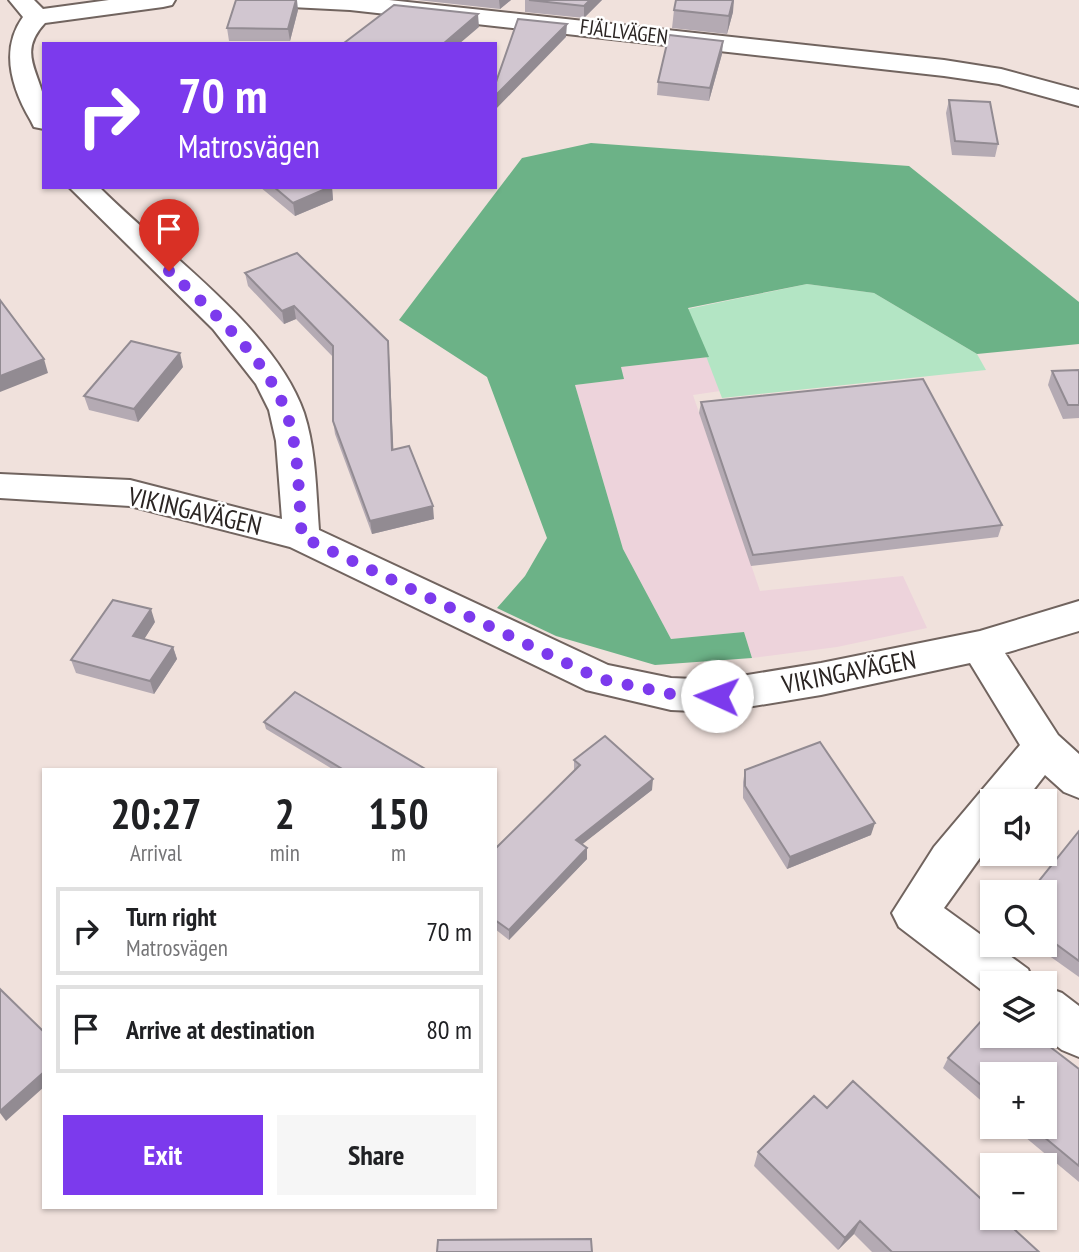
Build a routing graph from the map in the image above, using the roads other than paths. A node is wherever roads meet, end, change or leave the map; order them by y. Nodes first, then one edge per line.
1 (163, 0) edge
2 (291, 0) edge
3 (29, 9) edge
4 (1079, 98) edge
5 (42, 118) edge
6 (85, 189) edge
7 (0, 486) edge
8 (302, 537) junction
9 (1079, 616) edge
10 (980, 646) junction
11 (1043, 747) junction
12 (1079, 780) edge
13 (1009, 789) edge
14 (980, 824) edge
15 (993, 971) edge
16 (1057, 1018) edge
17 (1079, 1034) edge

1 - 3 street
2 - 4 street, FJÄLLVÄGEN
3 - 5 street
6 - 8 street
7 - 8 street, VIKINGAVÄGEN
8 - 10 street, VIKINGAVÄGEN
9 - 10 street, VIKINGAVÄGEN
10 - 11 street
11 - 12 street
11 - 13 street
14 - 15 street
16 - 17 street

